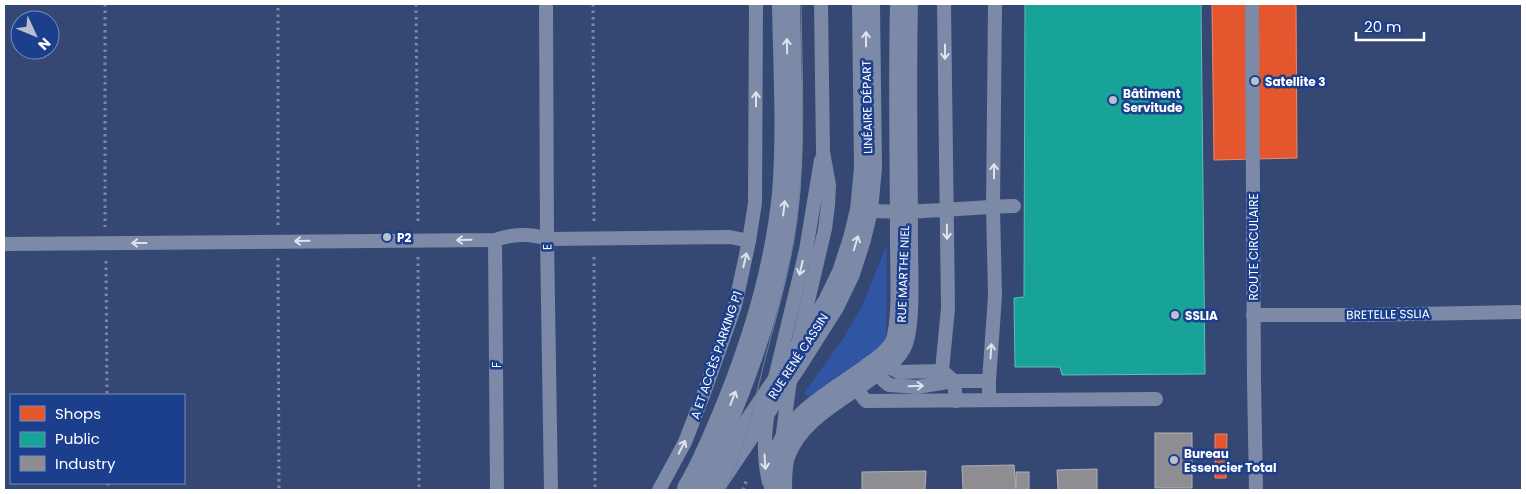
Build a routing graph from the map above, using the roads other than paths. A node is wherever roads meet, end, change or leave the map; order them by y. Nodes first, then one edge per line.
1 (546, 4) edge
2 (756, 4) edge
3 (786, 4) edge
4 (821, 4) edge
5 (866, 4) edge
6 (904, 4) edge
7 (944, 4) edge
8 (995, 4) edge
9 (1252, 4) edge
10 (822, 152) junction
11 (993, 206) junction
12 (1014, 206) dead end
13 (864, 210) junction
14 (946, 210) junction
15 (904, 211) junction
16 (547, 239) junction
17 (495, 240) junction
18 (749, 241) junction
19 (4, 244) edge
20 (1522, 312) edge
21 (1253, 315) junction
22 (793, 364) junction
23 (880, 364) junction
24 (942, 371) junction
25 (954, 381) junction
26 (989, 381) junction
27 (852, 385) junction
28 (770, 398) junction
29 (1156, 399) dead end
30 (956, 400) junction
31 (989, 400) junction
32 (780, 457) junction
33 (497, 490) edge
34 (551, 490) edge
35 (659, 490) edge
36 (690, 490) edge
37 (708, 490) edge
38 (771, 490) edge
39 (778, 490) edge
40 (1256, 490) edge

1 - 16 lane, E
18 -> 2 lane, A ET ACCÈS PARKING P1
36 -> 3 street
4 - 10 lane
13 -> 5 street, LINÉAIRE DÉPART
6 - 15 street, RUE MARTHE NIEL
7 -> 14 lane
11 -> 8 lane
9 - 21 lane, ROUTE CIRCULAIRE
10 - 22 lane
10 -> 28 lane
11 - 12 lane
11 - 14 lane
26 -> 11 lane
13 - 15 lane
22 -> 13 street, RUE RENÉ CASSIN
14 - 15 lane
14 -> 24 lane
15 - 23 street, RUE MARTHE NIEL
16 - 17 lane
16 - 18 lane
16 - 34 lane, E
17 -> 19 lane
17 - 33 lane, F
35 -> 18 lane, A ET ACCÈS PARKING P1
20 - 21 lane, BRETELLE SSLIA
21 - 40 lane, ROUTE CIRCULAIRE
22 - 28 street, RUE RENÉ CASSIN
22 - 32 lane
23 - 24 lane
23 -> 25 lane
23 - 27 street, RUE MARTHE NIEL
24 - 25 lane
25 - 26 lane
25 - 30 lane
26 - 31 lane
27 - 30 lane
27 - 32 street, RUE MARTHE NIEL
28 - 37 street, RUE RENÉ CASSIN
28 -> 38 lane
29 - 31 lane
30 - 31 lane
32 - 39 street, RUE MARTHE NIEL

